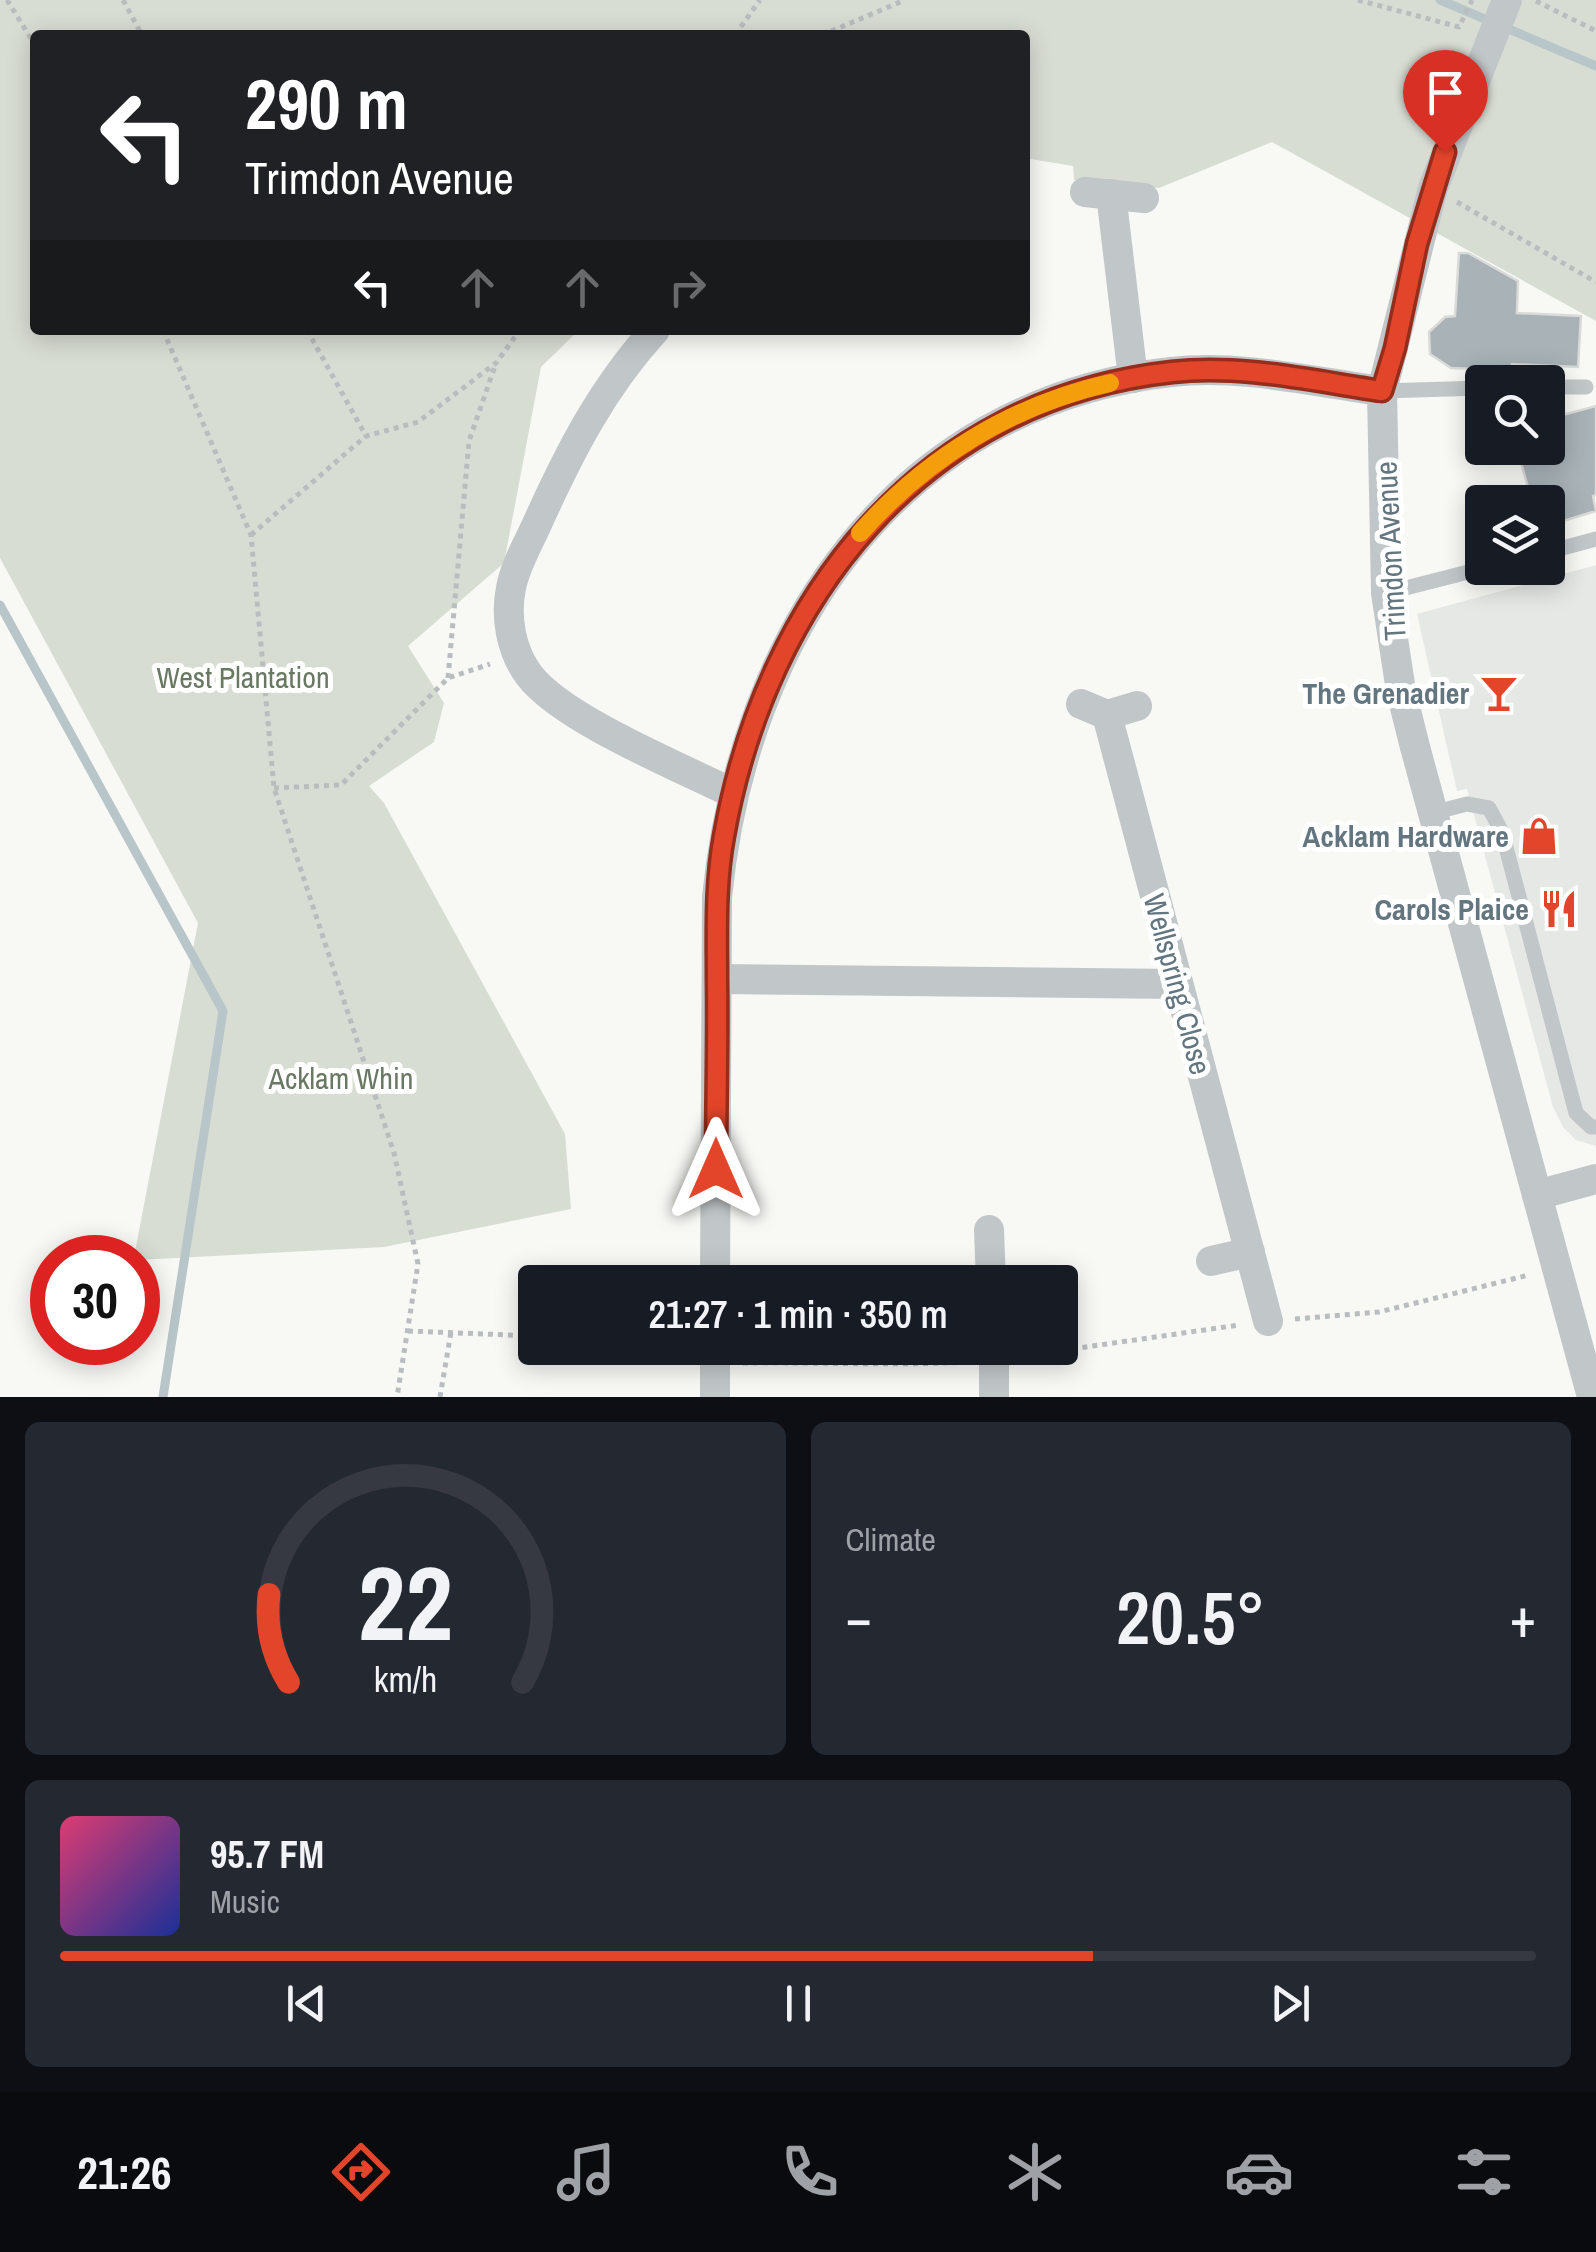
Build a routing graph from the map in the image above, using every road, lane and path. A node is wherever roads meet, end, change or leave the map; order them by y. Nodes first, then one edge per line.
1 (6, 0) edge
2 (123, 0) edge
3 (760, 0) edge
4 (906, 0) edge
5 (1358, 0) edge
6 (1472, 0) edge
7 (1506, 0) edge
8 (1533, 0) edge
9 (139, 30) edge
10 (739, 30) edge
11 (834, 30) edge
12 (1596, 31) edge
13 (30, 37) edge
14 (1433, 188) junction
15 (1144, 198) dead end
16 (1596, 282) edge
17 (165, 335) edge
18 (310, 335) edge
19 (516, 335) edge
20 (651, 335) edge
21 (496, 363) junction
22 (1133, 378) junction
23 (1565, 387) edge
24 (1586, 387) dead end
25 (1465, 389) edge
26 (1382, 391) junction
27 (366, 436) junction
28 (251, 535) junction
29 (1596, 540) edge
30 (1565, 548) edge
31 (1465, 573) edge
32 (1386, 593) junction
33 (517, 656) junction
34 (448, 678) junction
35 (1137, 706) dead end
36 (274, 788) junction
37 (732, 793) junction
38 (1432, 813) junction
39 (718, 980) junction
40 (1177, 984) junction
41 (1596, 1127) edge
42 (1596, 1179) edge
43 (1537, 1195) junction
44 (989, 1230) dead end
45 (1250, 1252) junction
46 (1211, 1261) dead end
47 (715, 1265) edge
48 (991, 1265) edge
49 (1557, 1268) junction
50 (1268, 1321) junction
51 (408, 1330) junction
52 (451, 1332) junction
53 (518, 1335) edge
54 (1078, 1344) edge
55 (715, 1365) edge
56 (994, 1365) edge
57 (397, 1397) edge
58 (440, 1397) edge
59 (715, 1397) edge
60 (994, 1397) edge
61 (1592, 1397) edge

1 - 13 path
2 - 9 path
3 - 10 path
4 - 11 path
5 - 6 path
7 - 14 street, Trimdon Avenue
8 - 12 path
14 - 16 path
14 - 26 street, Trimdon Avenue
15 - 22 street
17 - 28 path
18 - 27 path
19 - 21 path
20 - 33 street
21 - 27 path
21 - 34 path
22 - 26 street
22 - 37 street
23 - 24 lane
25 - 26 lane
26 - 32 street, Trimdon Avenue
27 - 28 path
28 - 36 path
29 - 30 lane
31 - 32 lane
32 - 38 street, Trimdon Avenue
33 - 34 path
33 - 37 street
34 - 36 path
35 - 40 street, Wellspring Close
36 - 51 path
37 - 39 street
38 - 41 lane
38 - 43 street, Trimdon Avenue
39 - 40 street
39 - 47 street
40 - 45 street, Wellspring Close
42 - 43 street
43 - 49 street, Trimdon Avenue
44 - 48 street
45 - 46 street
45 - 50 street, Wellspring Close
49 - 50 path
49 - 61 street, Trimdon Avenue
50 - 54 path
51 - 52 path
51 - 57 path
52 - 53 path
52 - 58 path
55 - 59 street
56 - 60 street

